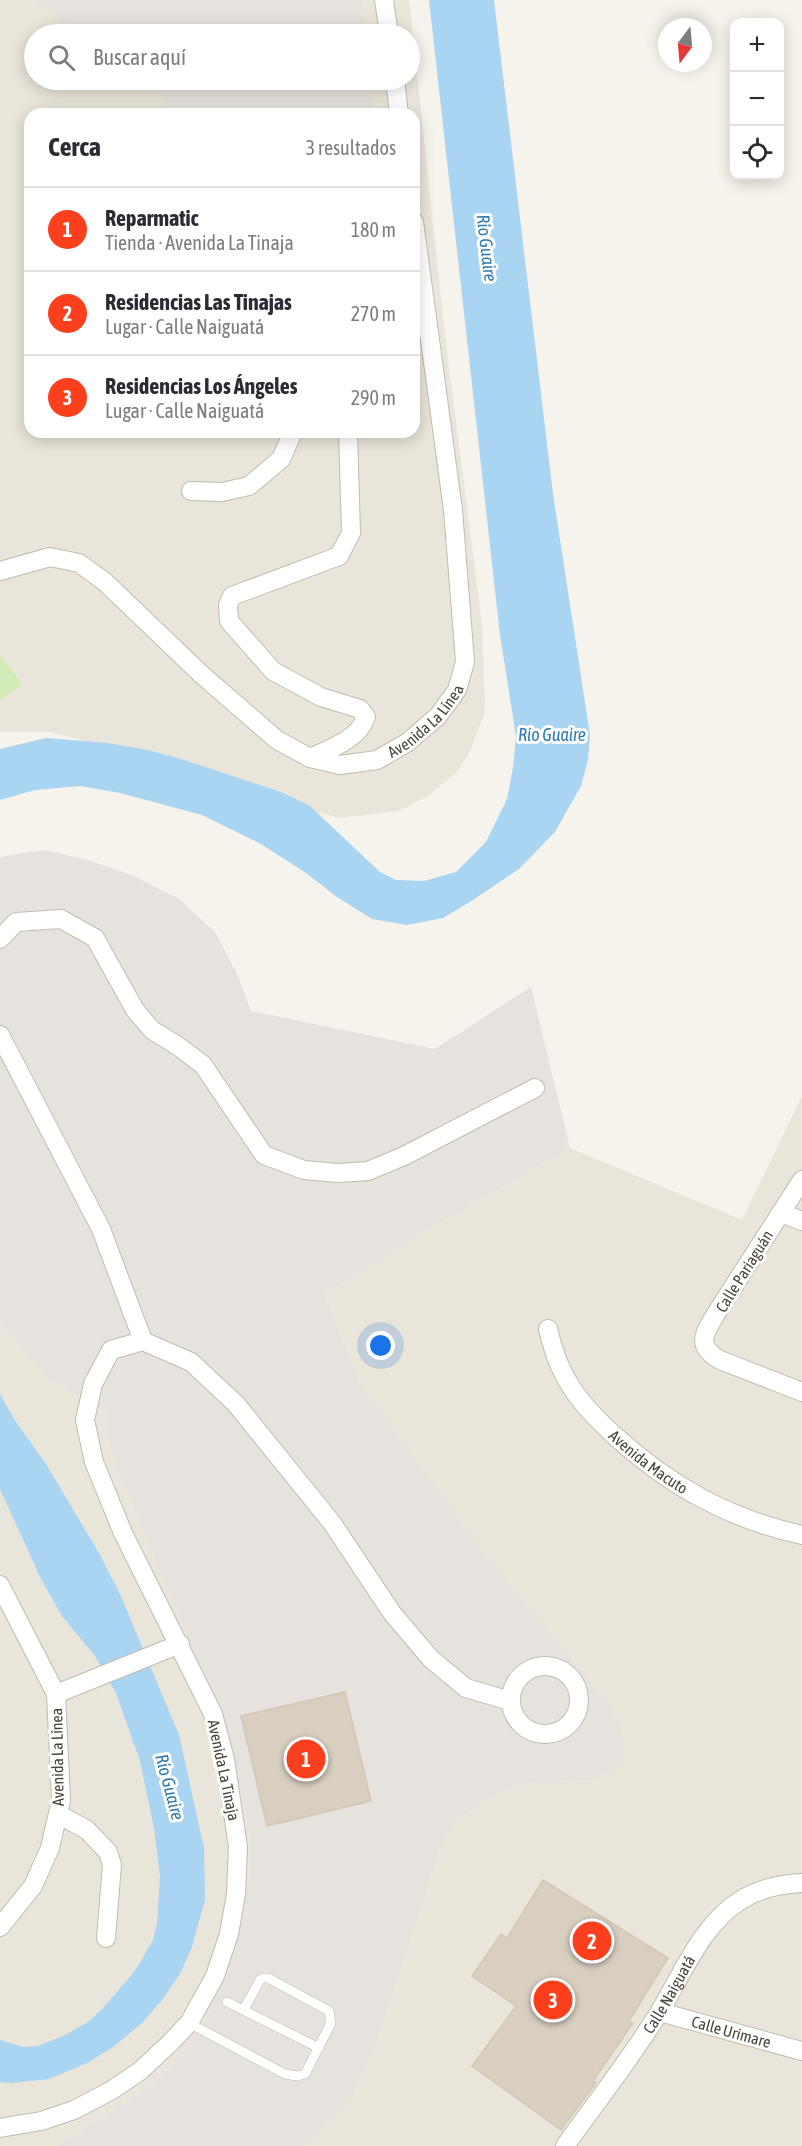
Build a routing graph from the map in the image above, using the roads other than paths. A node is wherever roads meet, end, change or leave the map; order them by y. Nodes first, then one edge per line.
1 (384, 0) edge
2 (387, 24) edge
3 (396, 90) edge
4 (398, 108) edge
5 (420, 266) edge
6 (290, 438) edge
7 (348, 438) edge
8 (191, 491) dead end
9 (0, 571) edge
10 (310, 758) junction
11 (0, 939) edge
12 (0, 1035) edge
13 (535, 1088) dead end
14 (802, 1180) edge
15 (781, 1213) junction
16 (802, 1221) edge
17 (548, 1329) dead end
18 (143, 1341) junction
19 (802, 1392) edge
20 (802, 1535) edge
21 (0, 1585) edge
22 (180, 1644) junction
23 (56, 1694) junction
24 (510, 1701) dead end
25 (58, 1814) junction
26 (802, 1883) edge
27 (0, 1927) edge
28 (106, 1938) dead end
29 (227, 2002) dead end
30 (244, 2009) junction
31 (660, 2012) junction
32 (189, 2023) junction
33 (319, 2048) junction
34 (802, 2051) edge
35 (0, 2128) edge
36 (565, 2146) edge

1 - 2 street
3 - 4 street
5 - 10 street, Avenida La Línea
6 - 8 street
7 - 10 street
9 - 10 street, Avenida La Línea
11 - 13 street
12 - 18 street
14 - 15 street, Calle Pariaguán
15 - 16 street
15 - 19 street, Calle Pariaguán
17 - 20 street, Avenida Macuto
18 - 22 street, Avenida La Tinaja
18 - 24 street
21 - 23 street, Avenida La Línea
22 - 23 street
22 - 32 street, Avenida La Tinaja
23 - 25 street, Avenida La Línea
25 - 27 street, Avenida La Línea
25 - 28 street
26 - 31 street, Calle Naiguatá
29 - 30 lane
30 - 33 lane
30 - 33 lane
31 - 34 street, Calle Urimare
31 - 36 street, Calle Naiguatá
32 - 33 lane
32 - 35 street, Avenida La Tinaja

